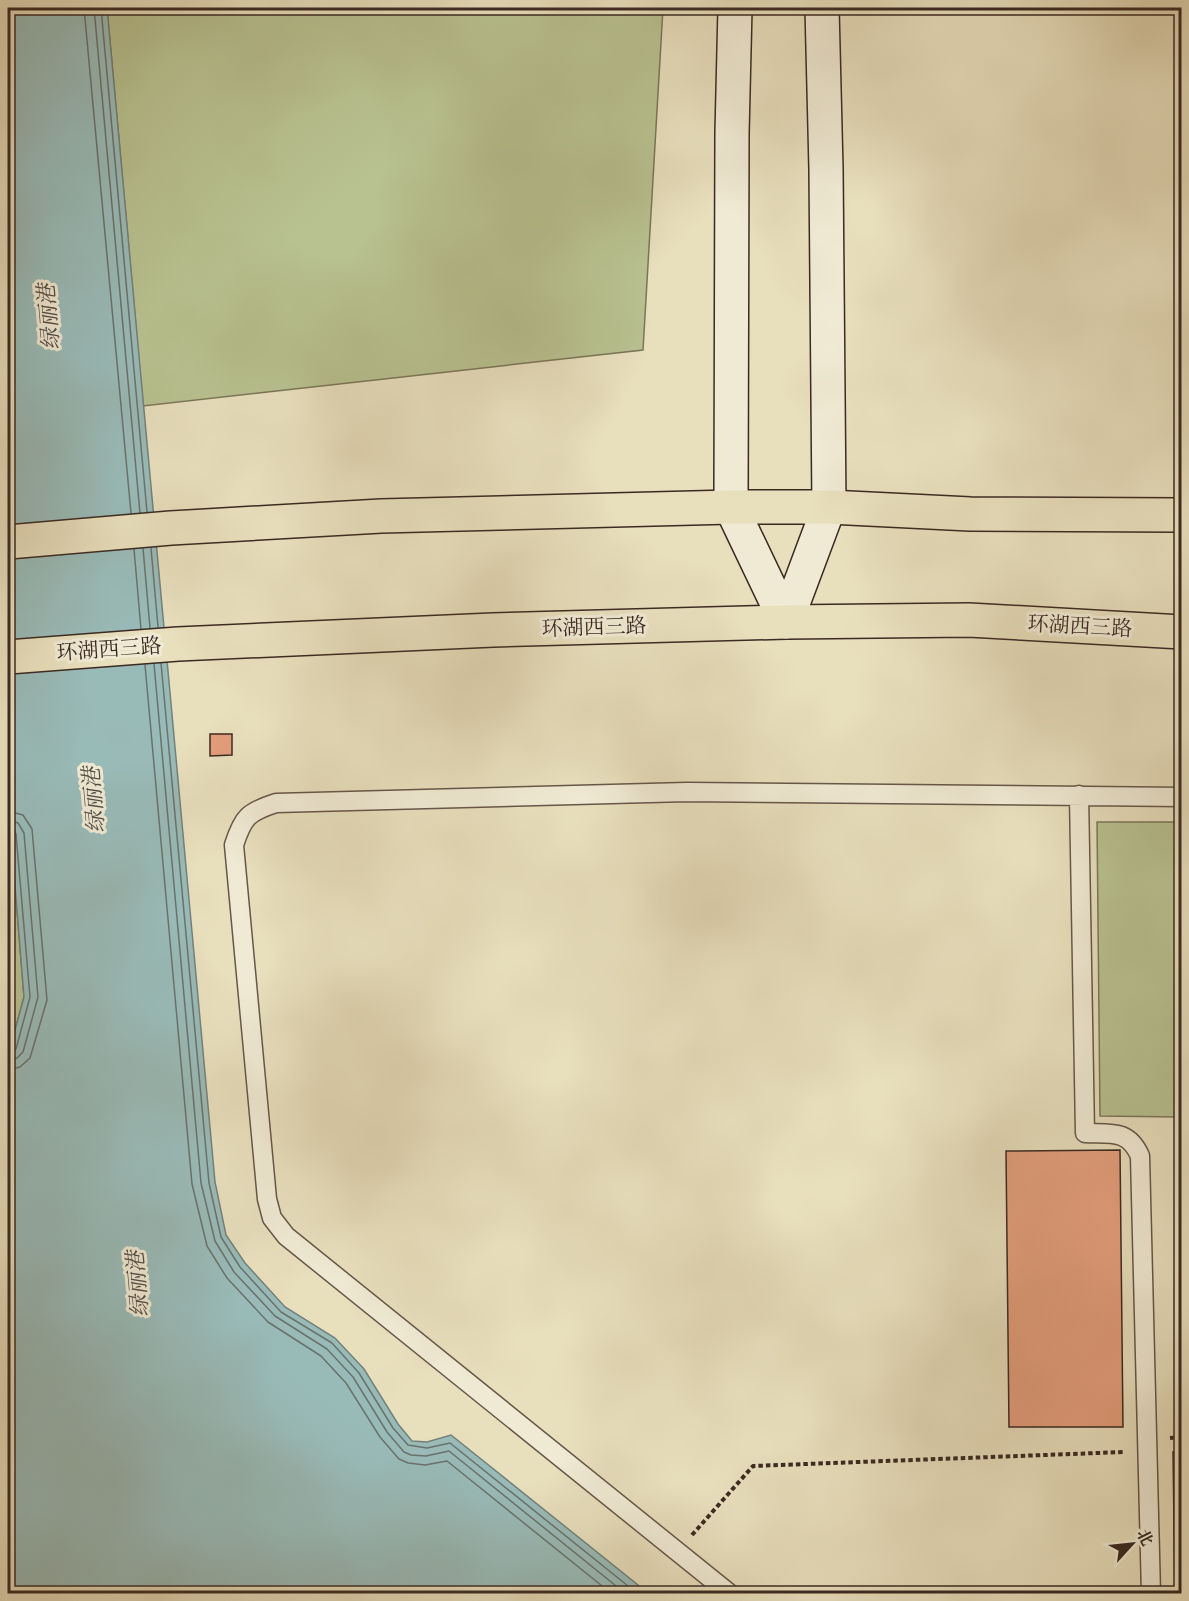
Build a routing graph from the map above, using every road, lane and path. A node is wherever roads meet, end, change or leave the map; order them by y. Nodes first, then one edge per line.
1 (735, 8) edge
2 (822, 8) edge
3 (731, 507) junction
4 (829, 507) junction
5 (1182, 515) edge
6 (8, 542) edge
7 (786, 622) junction
8 (1182, 632) edge
9 (8, 657) edge
10 (1079, 795) junction
11 (1182, 797) edge
12 (1149, 1451) junction
13 (678, 1552) junction
14 (730, 1593) edge
15 (1151, 1593) edge

1 - 3 main road
2 - 4 main road
3 - 4 main road
3 - 6 main road
3 - 7 main road
4 - 5 main road
4 - 7 main road
7 - 8 main road, 环湖西三路
7 - 9 main road, 环湖西三路
10 - 11 lane
10 - 12 lane
10 - 13 lane
12 - 13 path
12 - 15 lane
13 - 14 lane

